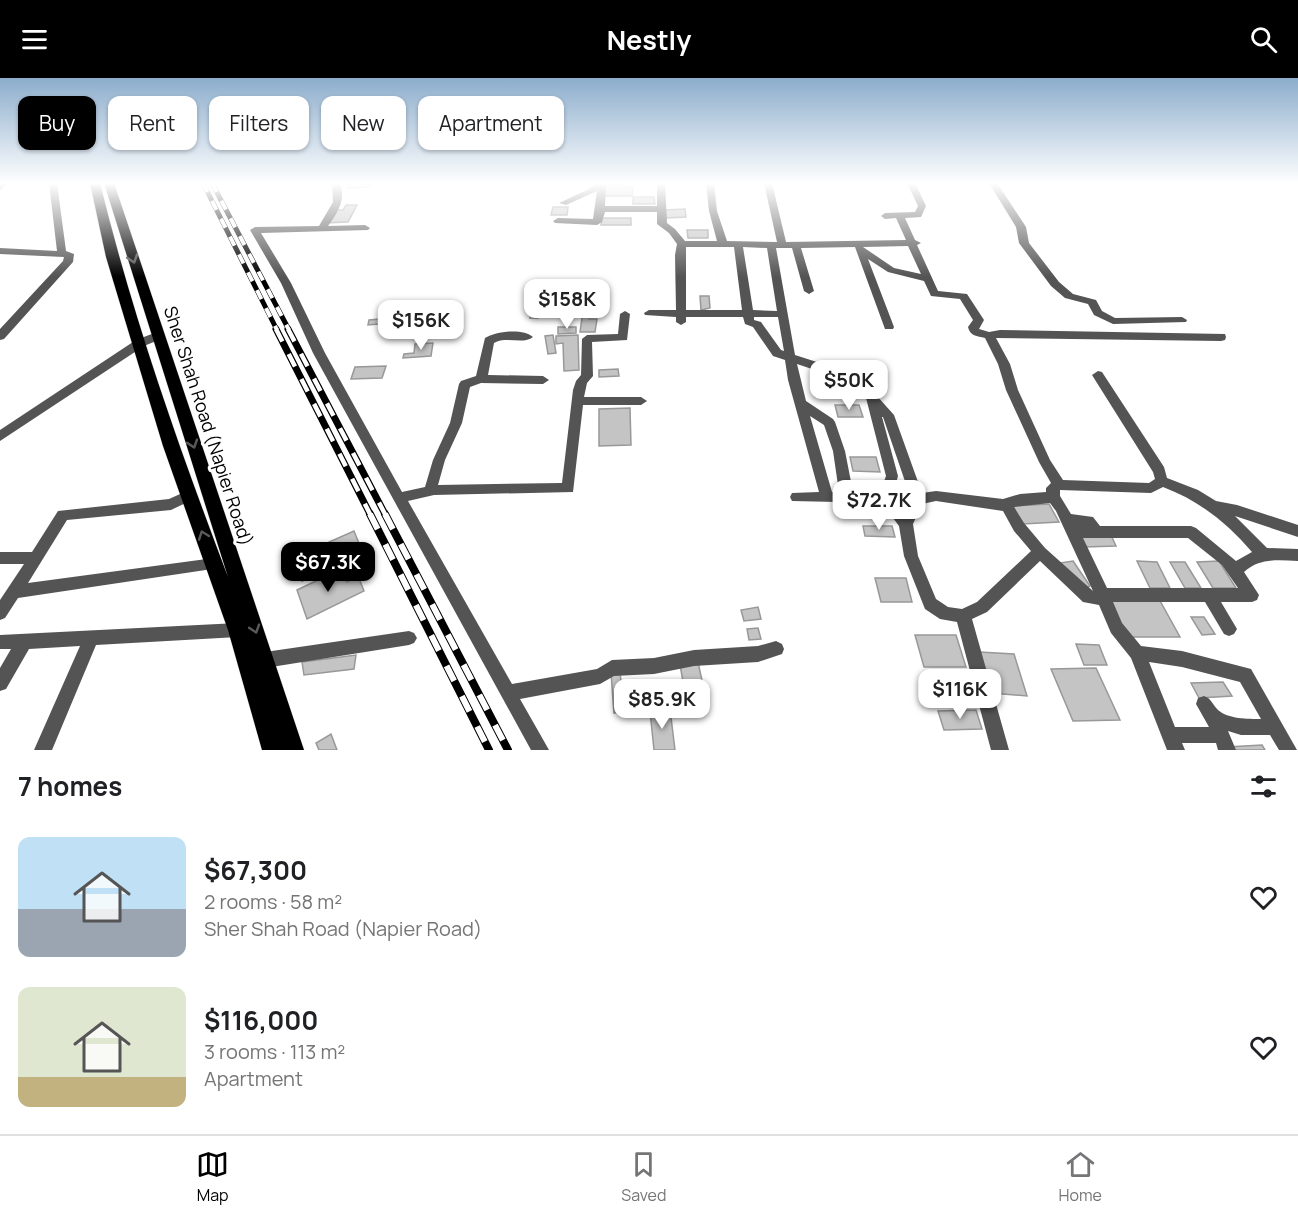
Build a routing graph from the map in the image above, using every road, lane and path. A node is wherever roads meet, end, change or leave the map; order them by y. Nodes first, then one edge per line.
1 (57, 214) edge
2 (102, 214) edge
3 (119, 214) edge
4 (331, 214) edge
5 (598, 214) edge
6 (662, 214) edge
7 (714, 214) edge
8 (772, 214) edge
9 (918, 214) edge
10 (1013, 214) edge
11 (899, 215) junction
12 (885, 216) dead end
13 (558, 221) dead end
14 (365, 228) dead end
15 (322, 229) junction
16 (914, 243) junction
17 (682, 244) junction
18 (723, 244) junction
19 (738, 244) junction
20 (796, 244) junction
21 (776, 245) junction
22 (858, 247) junction
23 (0, 251) edge
24 (62, 253) junction
25 (928, 279) junction
26 (809, 291) dead end
27 (650, 313) dead end
28 (625, 314) dead end
29 (784, 314) junction
30 (681, 318) junction
31 (1182, 320) dead end
32 (749, 321) junction
33 (889, 327) dead end
34 (1, 334) edge
35 (158, 336) junction
36 (989, 336) junction
37 (528, 337) dead end
38 (1221, 337) dead end
39 (140, 343) junction
40 (791, 358) junction
41 (1098, 375) dead end
42 (482, 379) junction
43 (543, 380) dead end
44 (871, 396) junction
45 (578, 401) junction
46 (641, 401) dead end
47 (801, 404) junction
48 (0, 436) edge
49 (1162, 481) junction
50 (430, 490) junction
51 (1056, 491) junction
52 (189, 495) junction
53 (797, 497) dead end
54 (827, 497) junction
55 (847, 497) junction
56 (399, 498) junction
57 (885, 498) junction
58 (918, 500) junction
59 (1006, 504) junction
60 (1214, 506) junction
61 (906, 524) junction
62 (1069, 525) junction
63 (1298, 531) edge
64 (1040, 552) junction
65 (1262, 553) junction
66 (1298, 555) edge
67 (0, 558) edge
68 (36, 558) junction
69 (214, 564) junction
70 (1236, 570) junction
71 (14, 592) junction
72 (1209, 596) junction
73 (1103, 597) junction
74 (0, 613) edge
75 (963, 616) junction
76 (1229, 629) dead end
77 (238, 630) junction
78 (409, 638) dead end
79 (91, 639) junction
80 (0, 642) edge
81 (24, 642) junction
82 (776, 649) dead end
83 (1137, 653) junction
84 (265, 660) junction
85 (0, 683) edge
86 (509, 693) junction
87 (1275, 727) junction
88 (1173, 743) edge
89 (1224, 743) edge
90 (43, 750) edge
91 (273, 750) edge
92 (293, 750) edge
93 (540, 750) edge
94 (1000, 750) edge
95 (1288, 750) edge

1 - 24 street
2 - 39 main road, Sher Shah Road (Napier Road)
3 -> 35 main road, Sher Shah Road (Napier Road)
4 - 15 street
5 - 13 street
6 - 17 street
7 - 18 street
8 - 21 street
9 - 11 street
10 - 31 street
11 - 12 street
11 - 16 street
14 - 15 street
15 - 56 street
16 - 22 street
16 - 25 street
17 - 18 street
17 - 30 street
18 - 19 street
19 - 21 street
19 - 32 street
20 - 21 street
20 - 22 street
20 - 26 street
21 - 29 street
22 - 25 street
22 - 33 street
23 - 24 street
24 - 34 street
25 - 36 street
27 - 30 street
28 - 45 street
29 - 32 street
29 - 40 street
30 - 32 street
32 - 40 street
35 - 39 street
35 -> 84 main road, Sher Shah Road (Napier Road)
36 - 38 street
36 - 51 street
37 - 42 street
39 - 48 street
39 - 52 main road, Sher Shah Road (Napier Road)
40 - 44 street
40 - 47 street
41 - 49 street
42 - 43 street
42 - 50 street
44 - 57 street
44 - 58 street
45 - 46 street
45 - 50 street
47 - 54 street
47 - 55 street
49 - 51 street
49 - 60 street
50 - 56 street
51 - 59 street
51 - 62 street
52 - 68 street
69 -> 52 main road, Sher Shah Road (Napier Road)
53 - 54 street
54 - 55 street
55 - 57 street
56 - 86 street
57 - 58 street
57 - 61 street
58 - 59 street
58 - 61 street
59 - 64 street
60 - 63 street
60 - 65 street
61 - 75 street
62 - 70 street
62 - 73 street
64 - 73 street
64 - 75 street
65 - 66 street
65 - 70 street
67 - 68 street
68 - 71 street
69 - 71 street
69 - 77 main road, Sher Shah Road (Napier Road)
70 - 72 street
71 - 74 street
72 - 73 street
72 - 76 street
73 - 83 street
75 - 94 street
77 - 79 street
77 - 91 main road, Sher Shah Road (Napier Road)
78 - 84 street
79 - 81 street
79 - 90 street
80 - 81 street
81 - 85 street
82 - 86 street
83 - 87 street
83 - 88 street
84 - 92 main road, Sher Shah Road (Napier Road)
86 - 93 street
87 - 89 street
87 - 95 street
88 - 89 street

